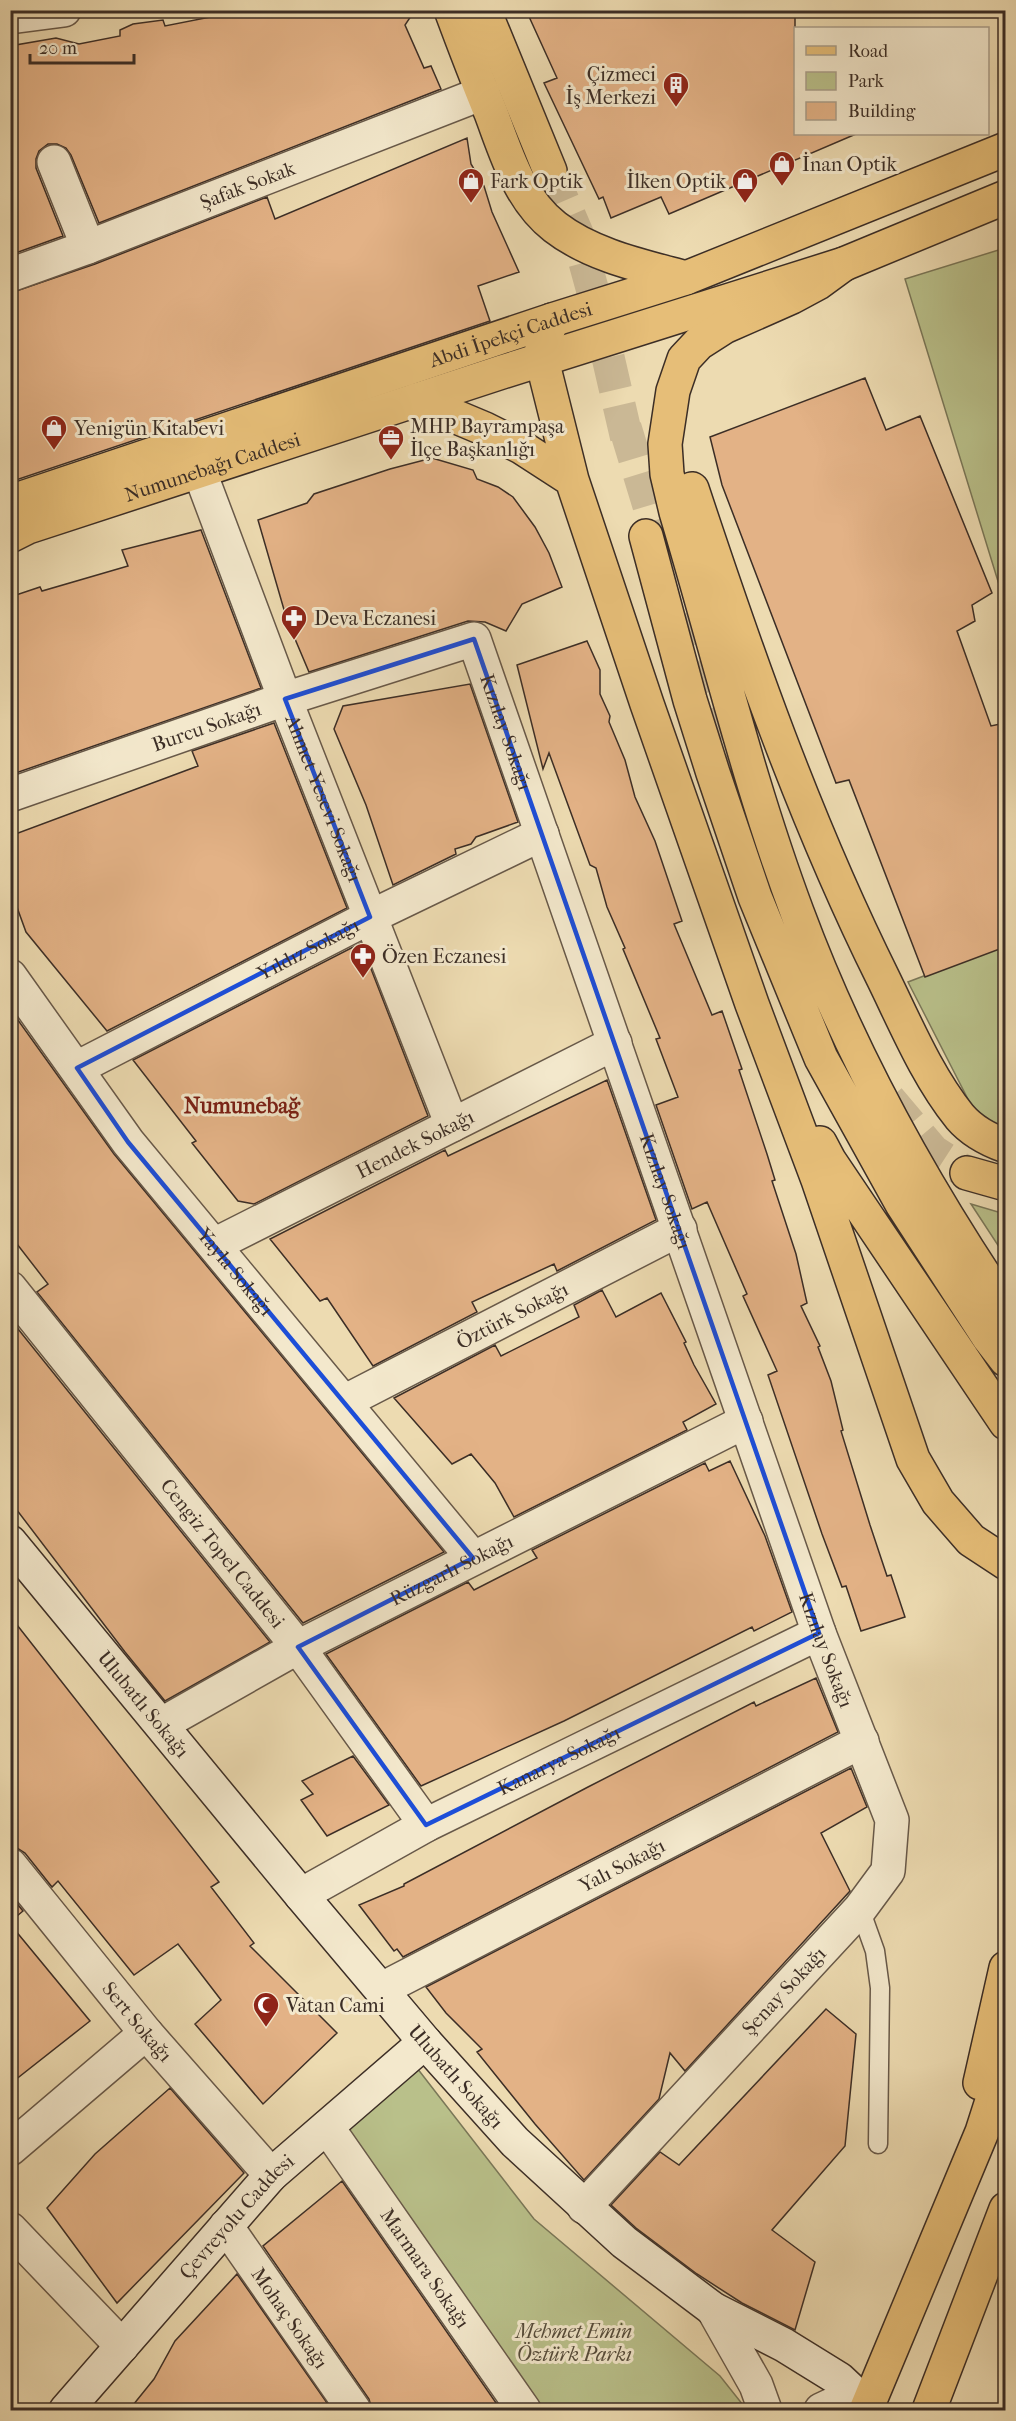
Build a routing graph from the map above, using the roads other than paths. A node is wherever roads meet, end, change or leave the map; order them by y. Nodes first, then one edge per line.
1 (64, 10) edge
2 (451, 10) edge
3 (483, 10) edge
4 (10, 17) edge
5 (483, 93) junction
6 (1005, 149) edge
7 (54, 162) dead end
8 (550, 171) tunnel mouth
9 (1005, 197) edge
10 (88, 247) junction
11 (844, 264) junction
12 (10, 275) edge
13 (686, 278) junction
14 (552, 320) junction
15 (542, 360) junction
16 (673, 391) junction
17 (416, 400) junction
18 (199, 470) junction
19 (572, 480) junction
20 (10, 502) edge
21 (10, 536) edge
22 (646, 536) tunnel mouth
23 (474, 639) joint
24 (285, 699) junction
25 (10, 795) edge
26 (542, 834) junction
27 (370, 917) junction
28 (10, 976) edge
29 (752, 1004) junction
30 (615, 1043) junction
31 (77, 1068) junction
32 (452, 1125) junction
33 (1005, 1146) edge
34 (967, 1173) tunnel mouth
35 (1005, 1184) edge
36 (680, 1229) junction
37 (214, 1245) junction
38 (10, 1288) edge
39 (1005, 1308) edge
40 (1005, 1360) edge
41 (344, 1402) junction
42 (746, 1421) junction
43 (1005, 1422) edge
44 (10, 1542) edge
45 (473, 1558) junction
46 (1005, 1563) edge
47 (819, 1633) junction
48 (297, 1647) junction
49 (162, 1725) junction
50 (862, 1742) junction
51 (426, 1825) junction
52 (10, 1865) edge
53 (301, 1895) junction
54 (860, 1909) junction
55 (1005, 1968) edge
56 (382, 1989) junction
57 (146, 2032) junction
58 (425, 2042) junction
59 (1005, 2057) edge
60 (327, 2127) junction
61 (878, 2144) dead end
62 (10, 2149) edge
63 (271, 2175) junction
64 (584, 2207) junction
65 (1005, 2209) edge
66 (226, 2226) junction
67 (10, 2229) edge
68 (713, 2309) junction
69 (905, 2314) junction
70 (122, 2346) junction
71 (861, 2402) edge
72 (68, 2409) edge
73 (354, 2410) edge
74 (524, 2410) edge
75 (765, 2410) edge
76 (821, 2410) edge
77 (929, 2410) edge

1 - 4 street
2 - 5 main road
3 - 8 main road
5 - 10 street, Şafak Sokak
5 - 13 main road
6 - 13 main road, Abdi İpekçi Caddesi
7 - 10 street
9 - 11 main road, Abdi İpekçi Caddesi
10 - 12 street, Şafak Sokak
11 - 15 main road, Abdi İpekçi Caddesi
11 - 16 main road
13 - 14 main road, Abdi İpekçi Caddesi
14 - 15 main road
14 - 20 main road, Abdi İpekçi Caddesi
15 - 17 main road, Abdi İpekçi Caddesi
15 - 19 main road
16 - 33 main road
16 - 39 main road
17 - 18 main road, Numunebağı Caddesi
17 - 19 main road
18 - 21 main road, Numunebağı Caddesi
18 - 24 street, Ahmet Yesevi Sokağı
19 - 29 main road
22 - 40 main road
23 - 24 street, Burcu Sokağı
23 - 26 street, Kızılay Sokağı
24 - 25 street, Burcu Sokağı
24 - 27 street, Ahmet Yesevi Sokağı
26 - 27 street, Yıldız Sokağı
26 - 30 street, Kızılay Sokağı
27 - 31 street, Yıldız Sokağı
27 - 32 street, Ahmet Yesevi Sokağı
28 - 31 street, Yayla Sokağı
29 - 43 main road
29 - 46 main road
30 - 32 street, Hendek Sokağı
30 - 36 street, Kızılay Sokağı
31 - 37 street, Yayla Sokağı
32 - 37 street, Hendek Sokağı
34 - 35 main road
36 - 41 street, Öztürk Sokağı
36 - 42 street, Kızılay Sokağı
37 - 41 street, Yayla Sokağı
38 - 48 street, Cengiz Topel Caddesi
41 - 45 street, Yayla Sokağı
42 - 45 street, Rüzgarlı Sokağı
42 - 47 street, Kızılay Sokağı
44 - 49 street, Ulubatlı Sokağı
45 - 48 street, Rüzgarlı Sokağı
47 - 50 street, Kızılay Sokağı
47 - 51 street, Kanarya Sokağı
48 - 49 street, Rüzgarlı Sokağı
48 - 51 street, Cengiz Topel Caddesi
49 - 53 street, Ulubatlı Sokağı
50 - 54 street, Şenay Sokağı
50 - 56 street, Yalı Sokağı
51 - 53 street, Kanarya Sokağı
52 - 57 street, Sert Sokağı
53 - 56 street, Ulubatlı Sokağı
54 - 61 lane
54 - 64 street, Şenay Sokağı
55 - 69 main road
56 - 58 street, Ulubatlı Sokağı
57 - 62 street
57 - 63 street, Sert Sokağı
58 - 60 street, Çevreyolu Caddesi
58 - 64 street, Ulubatlı Sokağı
59 - 69 main road
60 - 63 street, Çevreyolu Caddesi
60 - 74 street, Marmara Sokağı
63 - 66 street, Çevreyolu Caddesi
64 - 68 street, Ulubatlı Sokağı
65 - 77 main road
66 - 70 street, Çevreyolu Caddesi
66 - 73 street, Mohaç Sokağı
67 - 70 street
68 - 71 street, Ulubatlı Sokağı
68 - 75 street
69 - 71 main road
70 - 72 street, Çevreyolu Caddesi
71 - 76 street

